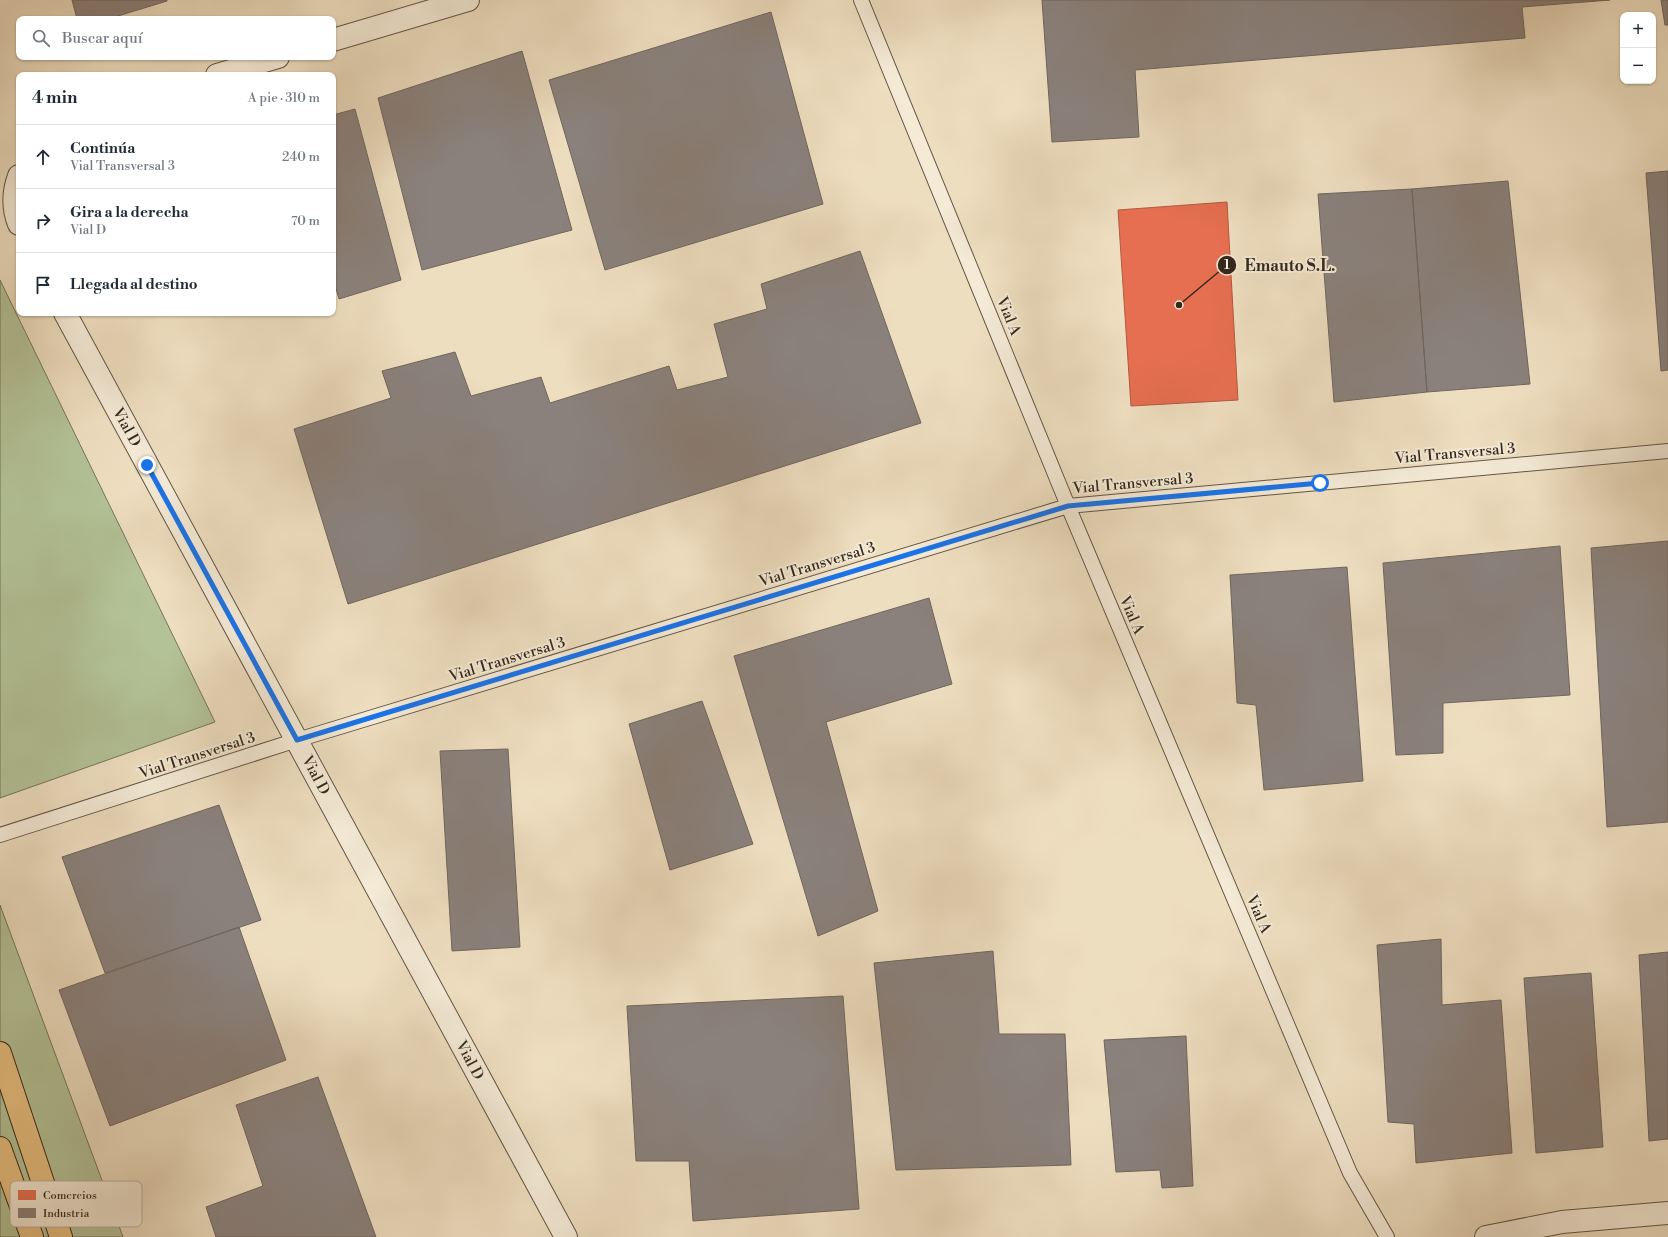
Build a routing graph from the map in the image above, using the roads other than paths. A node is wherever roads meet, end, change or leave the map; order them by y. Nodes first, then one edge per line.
1 (468, 0) edge
2 (861, 0) edge
3 (336, 39) edge
4 (268, 60) edge
5 (228, 72) edge
6 (16, 186) edge
7 (16, 212) edge
8 (67, 316) edge
9 (1668, 451) edge
10 (1068, 506) junction
11 (297, 740) junction
12 (0, 835) edge
13 (0, 1053) edge
14 (0, 1148) edge
15 (12, 1181) edge
16 (42, 1181) edge
17 (1668, 1213) edge
18 (28, 1227) edge
19 (58, 1227) edge
20 (32, 1237) edge
21 (61, 1237) edge
22 (566, 1237) edge
23 (1387, 1237) edge
24 (1486, 1237) edge

1 - 3 street
2 - 10 lane, Vial A
4 - 5 street
6 - 7 street
8 - 11 street, Vial D
9 - 10 lane, Vial Transversal 3
10 - 11 lane, Vial Transversal 3
10 - 23 lane, Vial A
11 - 12 lane, Vial Transversal 3
11 - 22 street, Vial D
13 - 16 highway
14 - 15 highway
17 - 24 street
18 - 20 highway
19 - 21 highway

